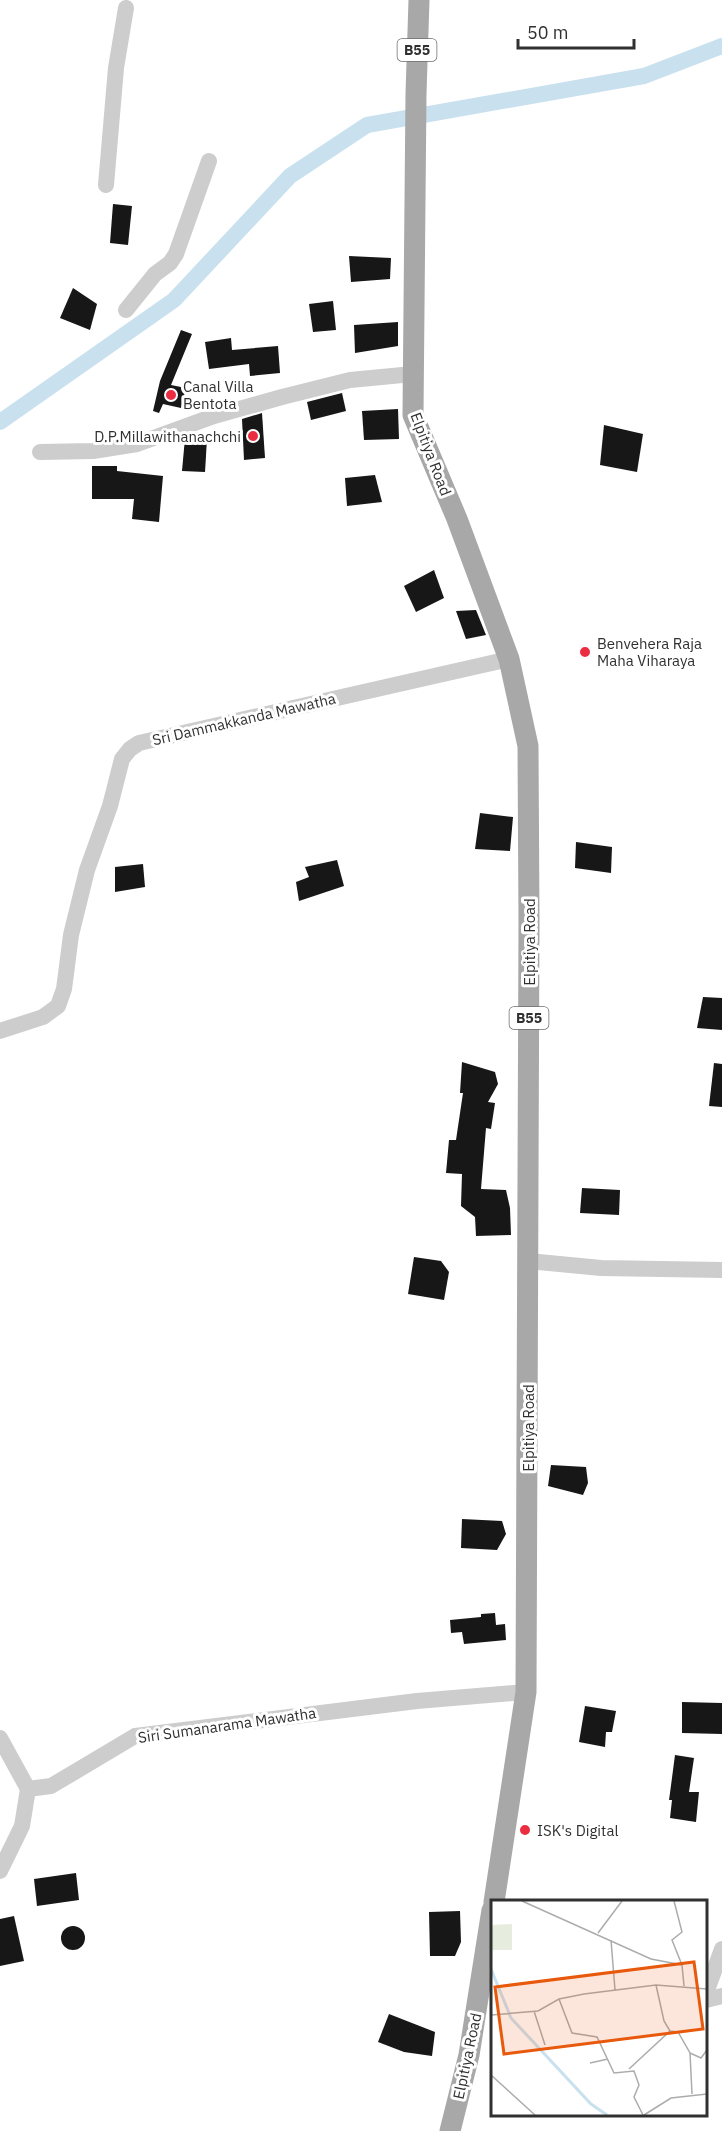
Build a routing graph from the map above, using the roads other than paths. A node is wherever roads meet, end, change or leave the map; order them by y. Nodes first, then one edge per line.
1 (419, 0) edge
2 (126, 8) dead end
3 (209, 161) dead end
4 (106, 185) dead end
5 (126, 310) dead end
6 (413, 374) junction
7 (40, 452) dead end
8 (509, 659) junction
9 (0, 1031) edge
10 (528, 1261) junction
11 (722, 1270) edge
12 (526, 1692) junction
13 (0, 1738) edge
14 (28, 1789) junction
15 (0, 1871) edge
16 (494, 1900) edge
17 (491, 1924) edge
18 (722, 1949) edge
19 (707, 1988) edge
20 (486, 1996) edge
21 (722, 1996) edge
22 (707, 2000) edge
23 (450, 2131) edge

1 - 6 main road, Elpitiya Road / B55
2 - 4 street
3 - 5 street
6 - 7 street
6 - 8 main road, Elpitiya Road / B55
8 - 9 street, Sri Dammakkanda Mawatha
8 - 10 main road, Elpitiya Road / B55
10 - 11 street
10 - 12 main road, Elpitiya Road / B55
12 - 14 street, Siri Sumanarama Mawatha
12 - 16 main road, Elpitiya Road / B55
13 - 14 street
14 - 15 street
17 - 20 main road, Elpitiya Road
18 - 19 street
20 - 23 main road, Elpitiya Road
21 - 22 street

